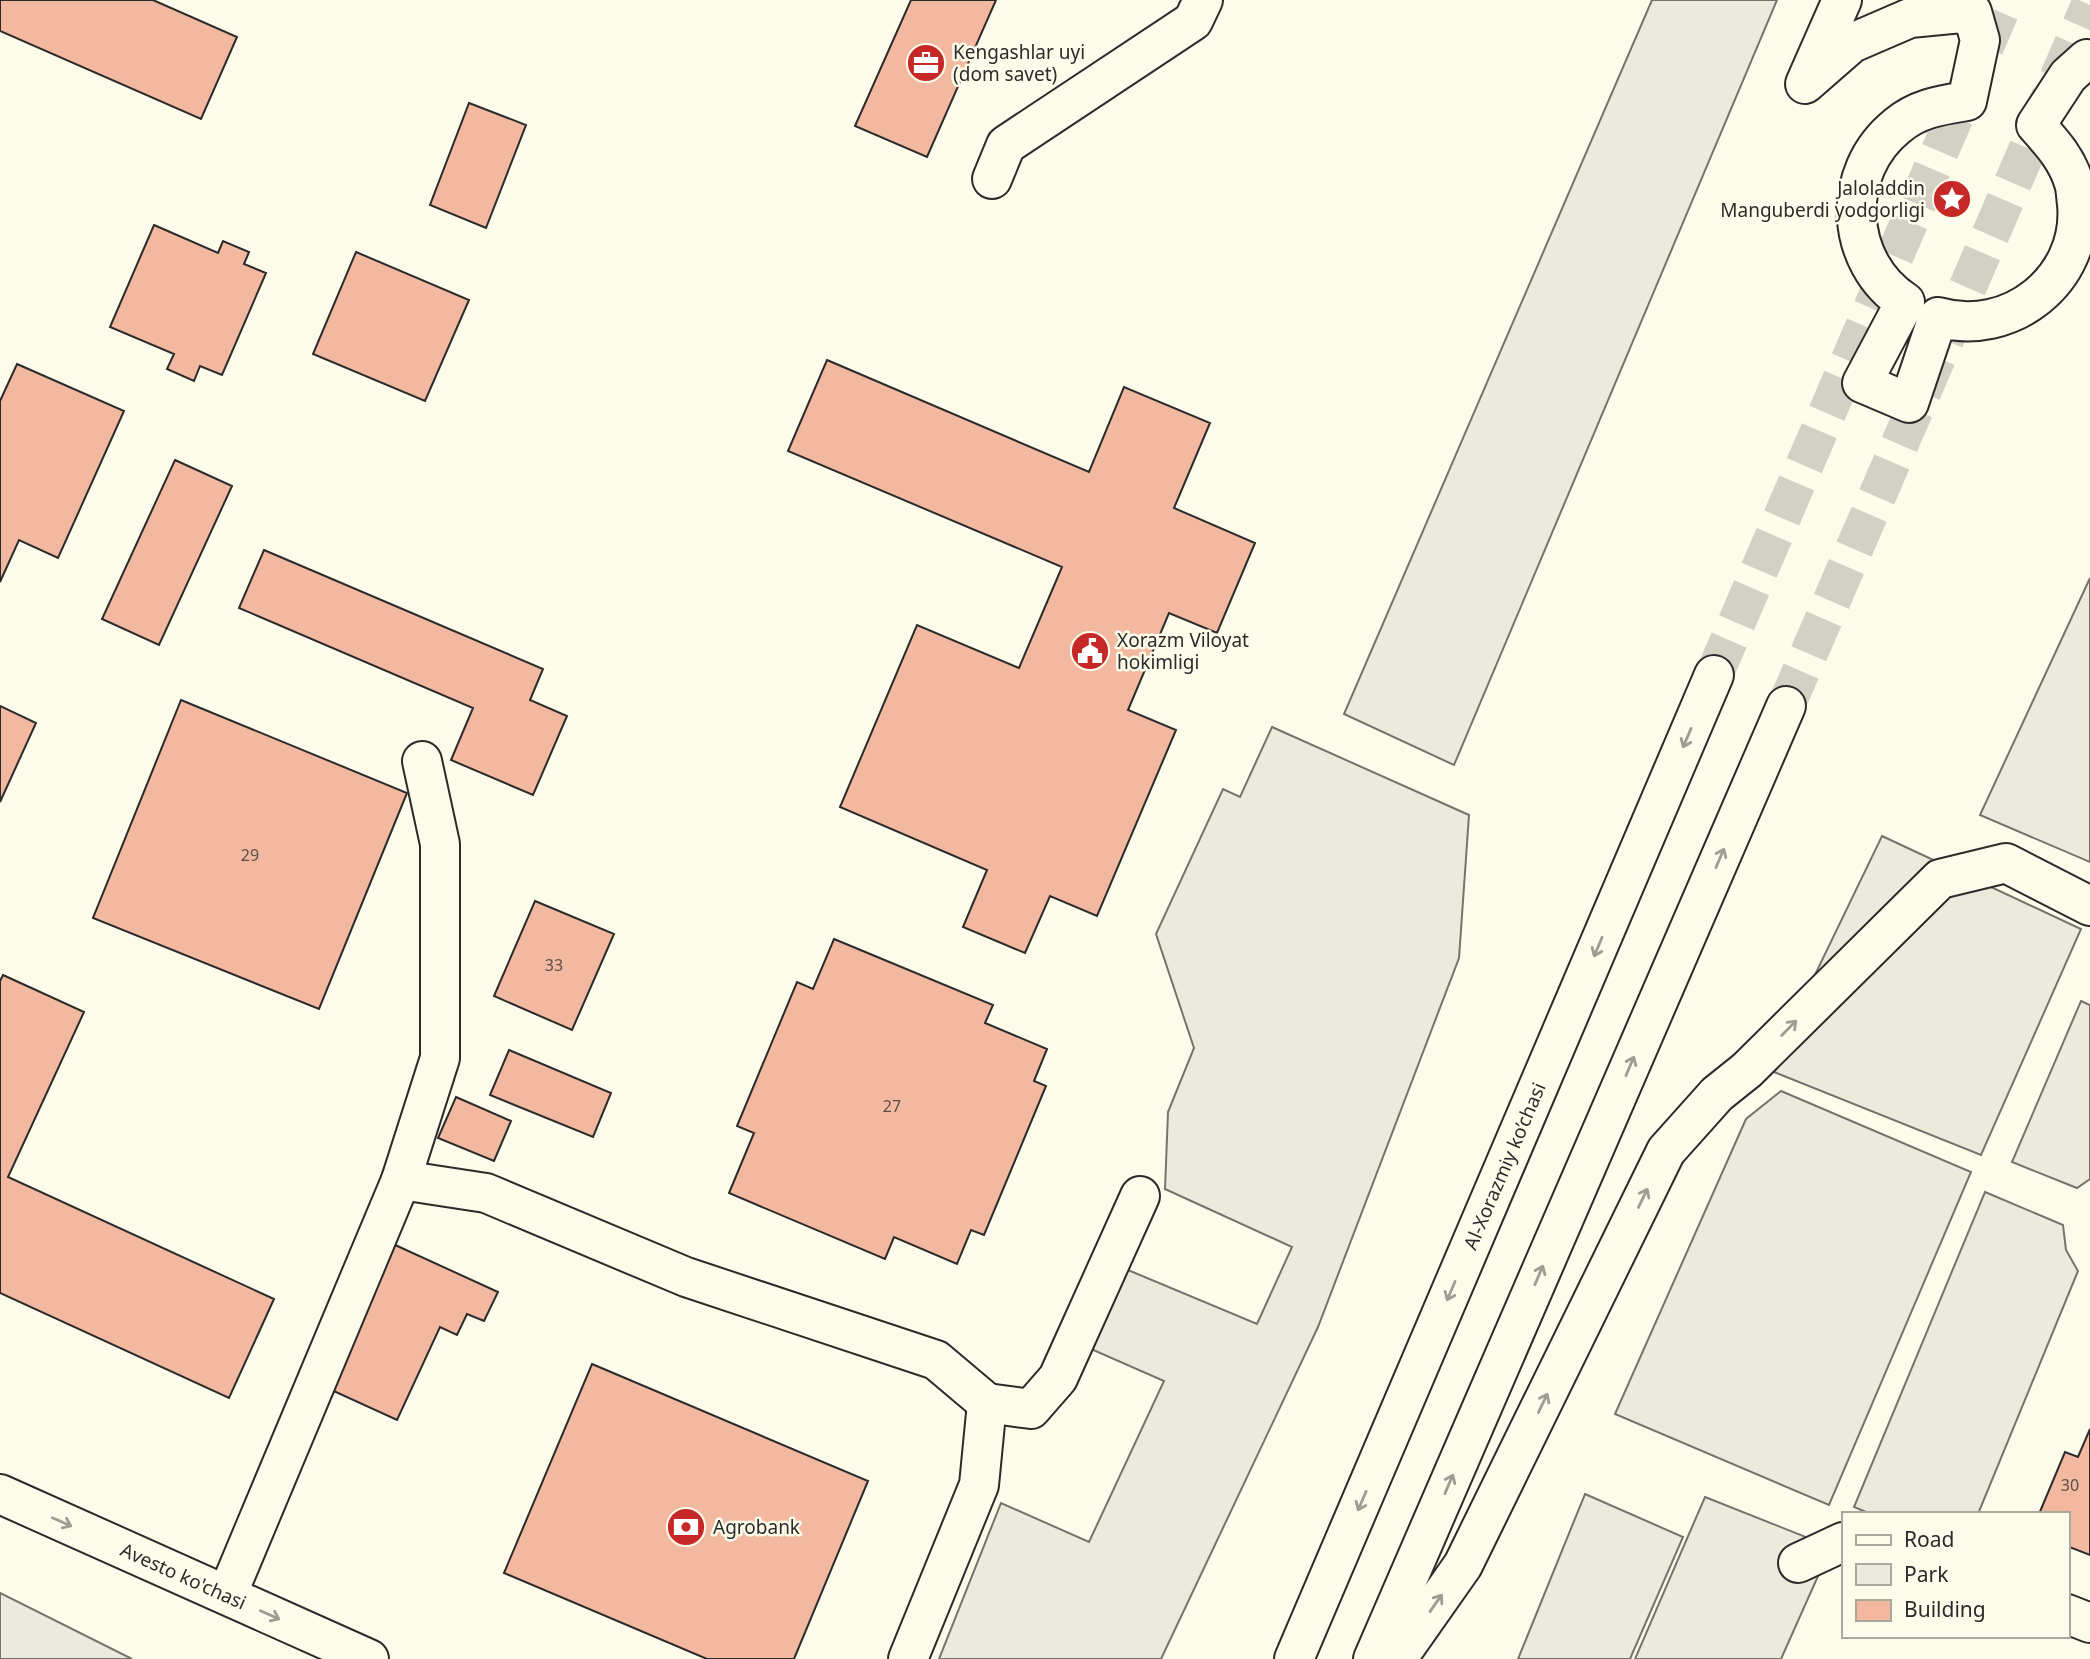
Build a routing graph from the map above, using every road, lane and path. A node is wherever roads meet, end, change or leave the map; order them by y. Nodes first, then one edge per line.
1 (1203, 0) edge
2 (1842, 0) edge
3 (2090, 62) edge
4 (992, 179) dead end
5 (1714, 675) tunnel mouth
6 (1786, 706) tunnel mouth
7 (422, 761) dead end
8 (2090, 906) edge
9 (401, 1180) junction
10 (1140, 1196) dead end
11 (987, 1403) junction
12 (0, 1494) edge
13 (1842, 1542) edge
14 (1798, 1563) dead end
15 (227, 1595) junction
16 (2069, 1615) edge
17 (2090, 1623) edge
18 (369, 1659) edge
19 (908, 1659) edge
20 (1294, 1659) edge
21 (1373, 1659) edge
22 (1397, 1659) edge

1 - 4 street
2 - 3 street
5 -> 20 street, Al-Xorazmiy ko’chasi
21 -> 6 street
7 - 9 street
22 -> 8 street
9 - 11 street
9 - 15 street
10 - 11 street
11 - 19 street
12 -> 15 street, Avesto ko'chasi
13 - 14 street
15 -> 18 street, Avesto ko'chasi
16 - 17 street

